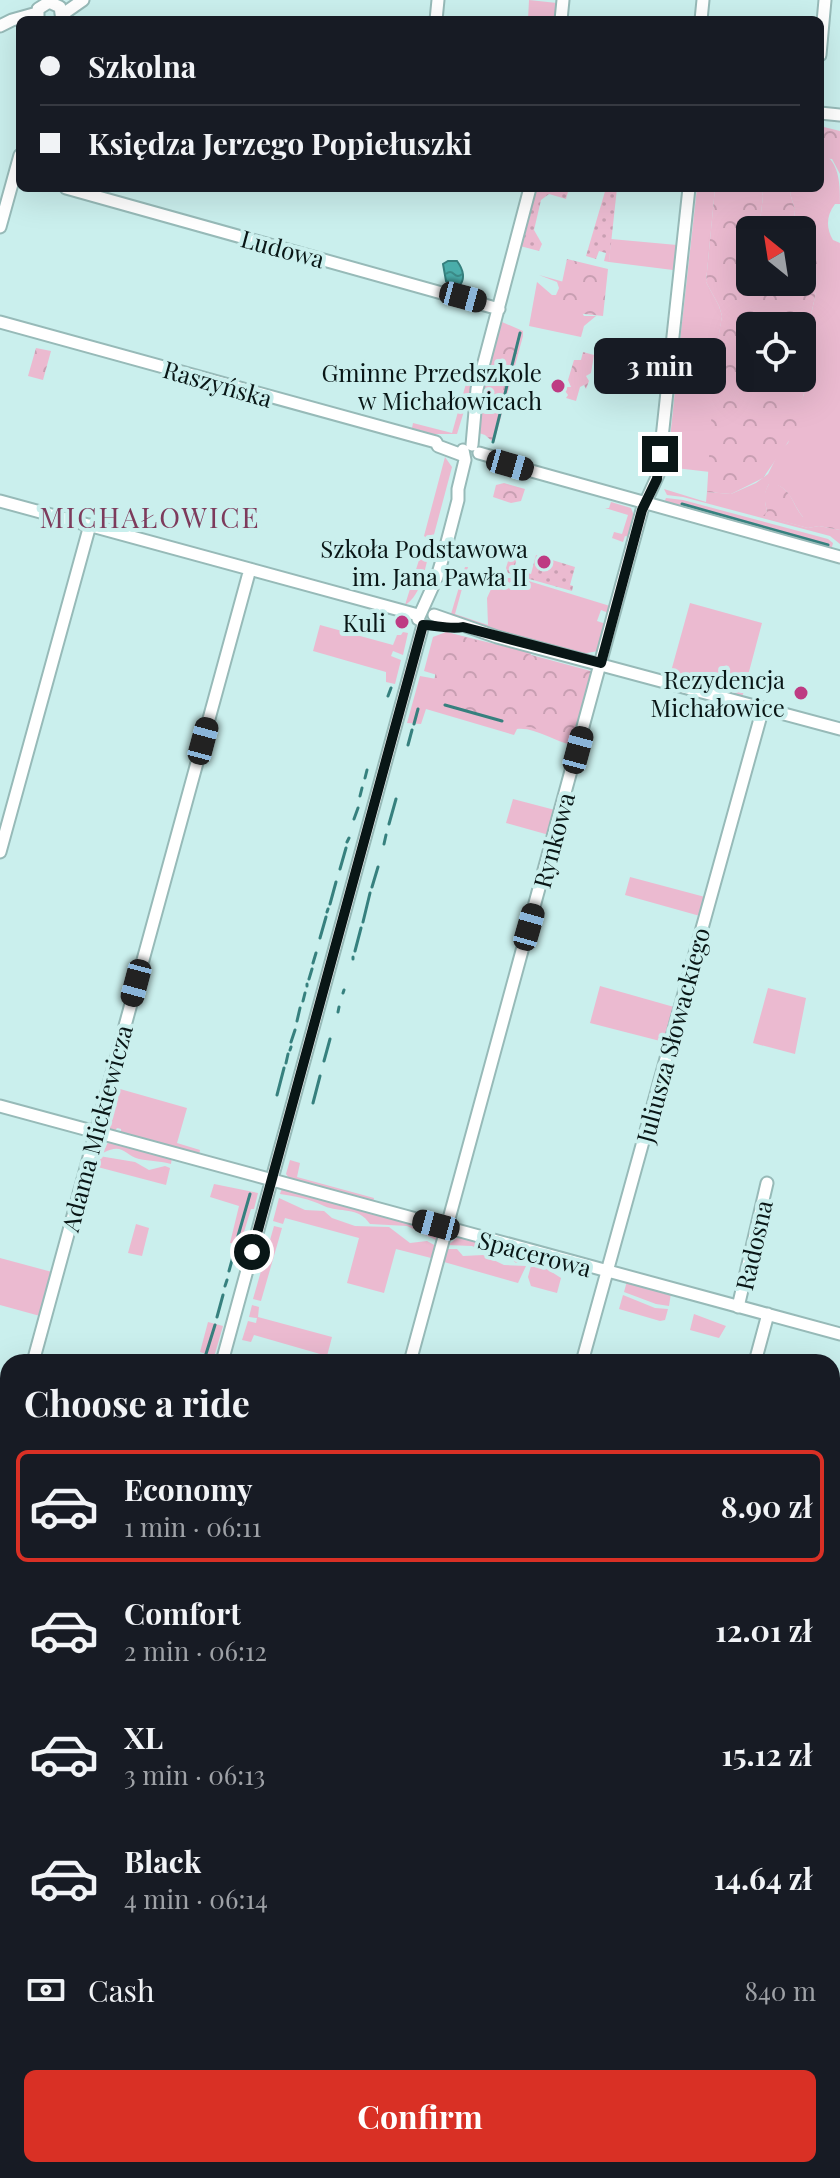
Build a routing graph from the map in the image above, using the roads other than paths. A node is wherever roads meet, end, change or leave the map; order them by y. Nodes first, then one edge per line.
1 (83, 0) edge
2 (63, 10) edge
3 (38, 16) edge
4 (16, 177) edge
5 (80, 192) edge
6 (529, 192) edge
7 (689, 192) edge
8 (0, 227) edge
9 (499, 309) junction
10 (0, 322) edge
11 (470, 454) junction
12 (0, 501) edge
13 (646, 503) junction
14 (90, 525) junction
15 (840, 557) edge
16 (250, 569) junction
17 (427, 617) junction
18 (601, 663) junction
19 (763, 708) junction
20 (840, 729) edge
21 (0, 852) edge
22 (0, 1106) edge
23 (95, 1132) junction
24 (272, 1180) junction
25 (767, 1183) dead end
26 (447, 1228) junction
27 (607, 1272) junction
28 (738, 1307) junction
29 (768, 1314) junction
30 (840, 1334) edge
31 (35, 1354) edge
32 (224, 1354) edge
33 (412, 1354) edge
34 (584, 1354) edge
35 (757, 1354) edge

1 - 2 street
2 - 3 street
4 - 8 street
5 - 9 street, Ludowa
6 - 9 street
7 - 13 street, Rynkowa
9 - 11 street
10 - 11 street, Raszyńska
11 - 13 street, Raszyńska
11 - 17 street
12 - 14 street
13 - 15 street, Raszyńska
13 - 18 street, Rynkowa
14 - 16 street
14 - 21 street
16 - 17 street
16 - 23 street, Adama Mickiewicza
17 - 18 street
17 - 24 street
18 - 19 street
18 - 26 street, Rynkowa
19 - 20 street
19 - 27 street, Juliusza Słowackiego
22 - 23 street, Spacerowa
23 - 24 street, Spacerowa
23 - 31 street, Adama Mickiewicza
24 - 26 street, Spacerowa
24 - 32 street
25 - 28 street, Radosna
26 - 27 street, Spacerowa
26 - 33 street, Rynkowa
27 - 28 street, Spacerowa
27 - 34 street, Juliusza Słowackiego
28 - 29 street, Spacerowa
29 - 30 street, Spacerowa
29 - 35 street

